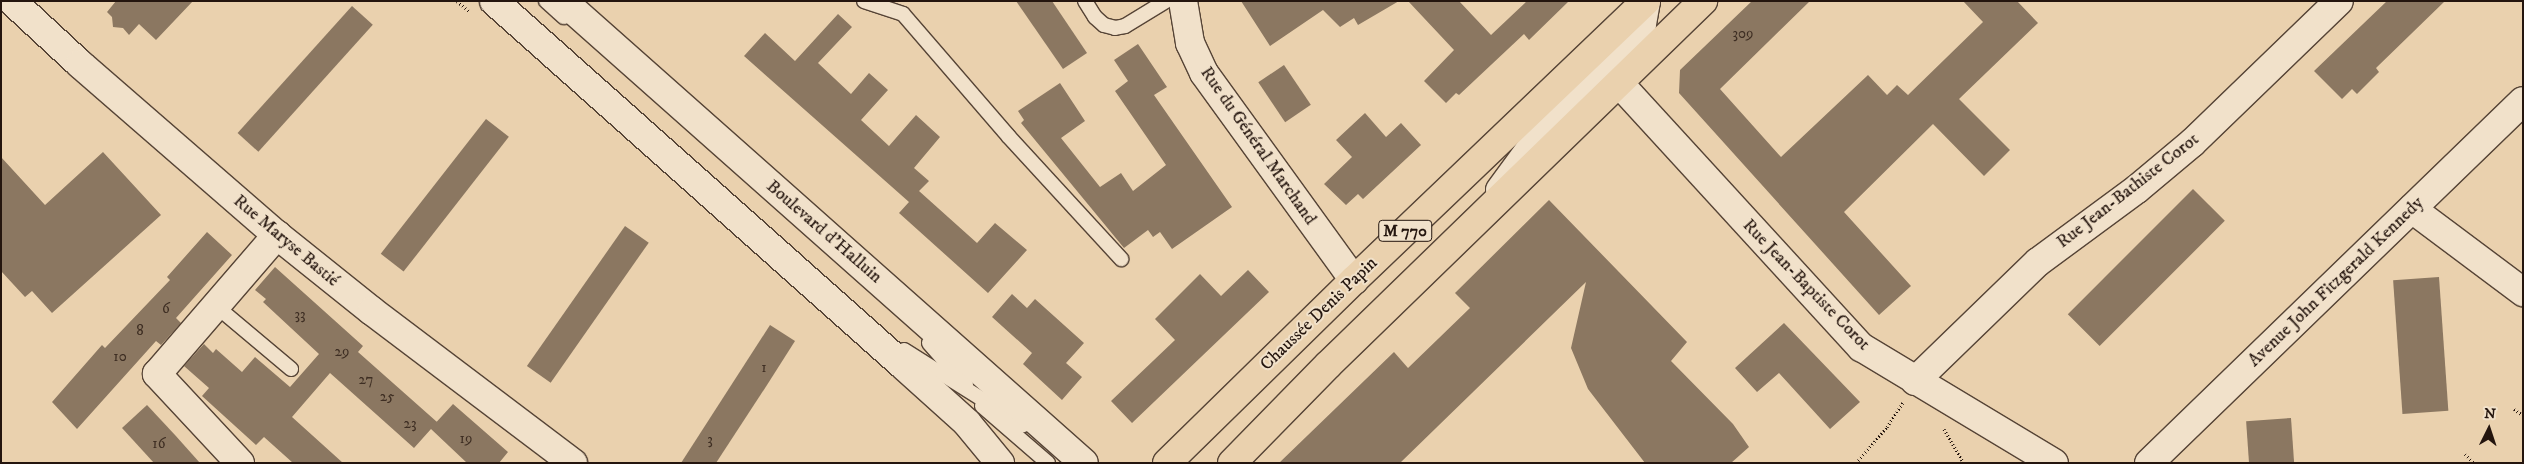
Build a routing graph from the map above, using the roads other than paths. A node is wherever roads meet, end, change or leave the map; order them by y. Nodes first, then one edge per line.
1 (12, 1) edge
2 (494, 1) edge
3 (511, 1) edge
4 (546, 1) edge
5 (563, 1) edge
6 (864, 1) edge
7 (1085, 1) edge
8 (1166, 1) edge
9 (1183, 1) edge
10 (1646, 1) edge
11 (1666, 1) edge
12 (1702, 1) edge
13 (2339, 1) edge
14 (1642, 58) junction
15 (1618, 82) junction
16 (2523, 101) edge
17 (1650, 117) junction
18 (2412, 210) junction
19 (1483, 214) junction
20 (277, 236) junction
21 (1121, 259) dead end
22 (1354, 280) junction
23 (2523, 292) edge
24 (216, 306) junction
25 (291, 369) dead end
26 (1915, 380) junction
27 (971, 392) junction
28 (240, 463) edge
29 (573, 463) edge
30 (1000, 463) edge
31 (1048, 463) edge
32 (1067, 463) edge
33 (1084, 463) edge
34 (1167, 463) edge
35 (1232, 463) edge
36 (2054, 463) edge
37 (2149, 463) edge

1 - 20 street, Rue Maryse Bastié
2 - 30 street
3 - 27 lane
4 - 27 lane
5 - 33 street, Boulevard d'Halluin
6 - 21 lane
7 - 8 lane
9 - 22 street, Rue du Général Marchand
10 - 19 street, Chaussée Denis Papin
10 - 22 main road, Chaussée Denis Papin / M 770
11 - 14 street, Chaussée Denis Papin
12 - 14 main road, Chaussée Denis Papin / M 770
13 - 26 street, Rue Jean-Bathiste Corot
14 - 15 main road, Chaussée Denis Papin / M 770
14 - 17 street, Chaussée Denis Papin
15 - 17 street, Rue Jean-Baptiste Corot
15 - 19 main road, Chaussée Denis Papin / M 770
16 - 18 street, Avenue John Fitzgerald Kennedy
17 - 26 street, Rue Jean-Baptiste Corot
18 - 23 street
18 - 37 street, Avenue John Fitzgerald Kennedy
19 - 35 main road, Chaussée Denis Papin / M 770
20 - 24 street
20 - 29 street, Rue Maryse Bastié
22 - 34 main road, Chaussée Denis Papin / M 770
24 - 25 lane
24 - 28 street
26 - 36 street, Rue Jean-Baptiste Corot
27 - 31 lane
27 - 32 lane

